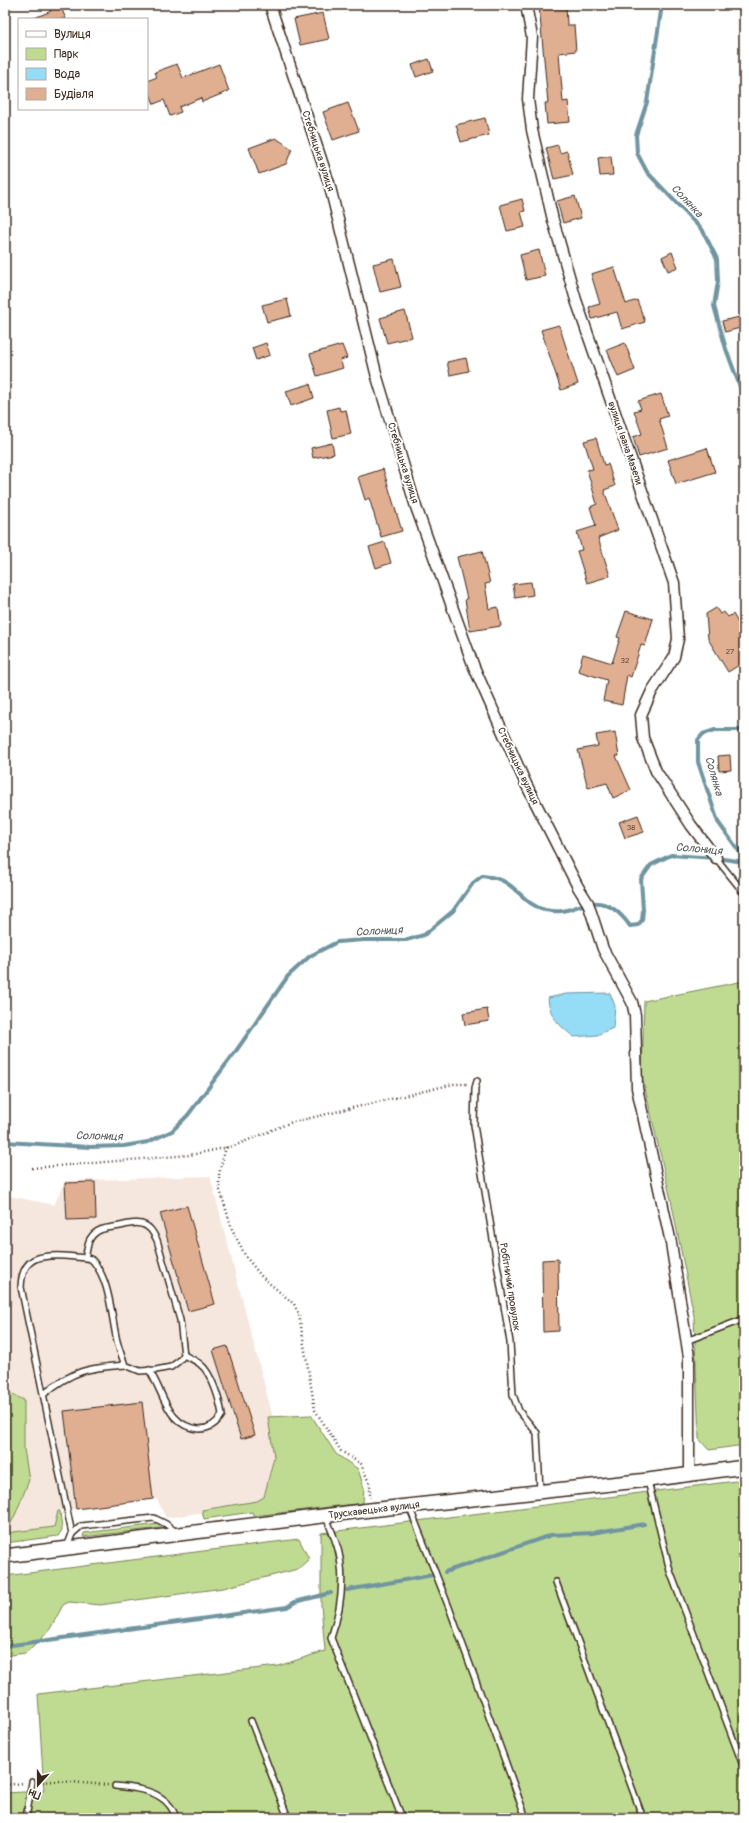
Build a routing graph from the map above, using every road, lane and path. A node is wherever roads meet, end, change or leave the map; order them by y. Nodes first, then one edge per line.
1 (270, 5) edge
2 (526, 5) edge
3 (716, 858) joint
4 (744, 893) edge
5 (477, 1081) dead end
6 (475, 1088) junction
7 (226, 1147) junction
8 (32, 1168) dead end
9 (85, 1258) junction
10 (744, 1319) edge
11 (686, 1341) junction
12 (184, 1355) junction
13 (125, 1365) junction
14 (149, 1370) junction
15 (44, 1394) junction
16 (744, 1467) edge
17 (689, 1473) junction
18 (648, 1480) junction
19 (540, 1490) junction
20 (408, 1505) junction
21 (370, 1510) junction
22 (325, 1516) junction
23 (72, 1534) junction
24 (178, 1534) junction
25 (67, 1548) junction
26 (5, 1556) edge
27 (556, 1582) dead end
28 (251, 1721) dead end
29 (744, 1768) edge
30 (32, 1782) junction
31 (5, 1785) edge
32 (115, 1786) joint
33 (26, 1818) edge
34 (176, 1818) edge
35 (288, 1818) edge
36 (402, 1818) edge
37 (526, 1818) edge
38 (643, 1818) edge

1 - 11 street, Стебницька вулиця
2 - 3 street, вулиця Івана Мазепи
3 - 4 lane
5 - 6 lane, Робітничий провулок
6 - 7 path
6 - 19 lane, Робітничий провулок
7 - 8 path
7 - 21 path
9 - 12 lane
9 - 13 lane
9 - 15 lane
10 - 11 lane
11 - 17 street, Стебницька вулиця
12 - 14 lane
12 - 14 lane
13 - 14 lane
13 - 15 lane
15 - 23 lane
16 - 17 street, Трускавецька вулиця
17 - 18 street, Трускавецька вулиця
18 - 19 street, Трускавецька вулиця
18 - 29 lane
19 - 20 street, Трускавецька вулиця
20 - 21 street, Трускавецька вулиця
20 - 37 lane
21 - 22 street, Трускавецька вулиця
22 - 24 street, Трускавецька вулиця
22 - 36 lane
23 - 24 lane
23 - 25 lane
24 - 25 street, Трускавецька вулиця
25 - 26 street, Трускавецька вулиця
27 - 38 lane
28 - 35 lane
30 - 31 path
30 - 32 path
30 - 33 lane
32 - 34 lane

